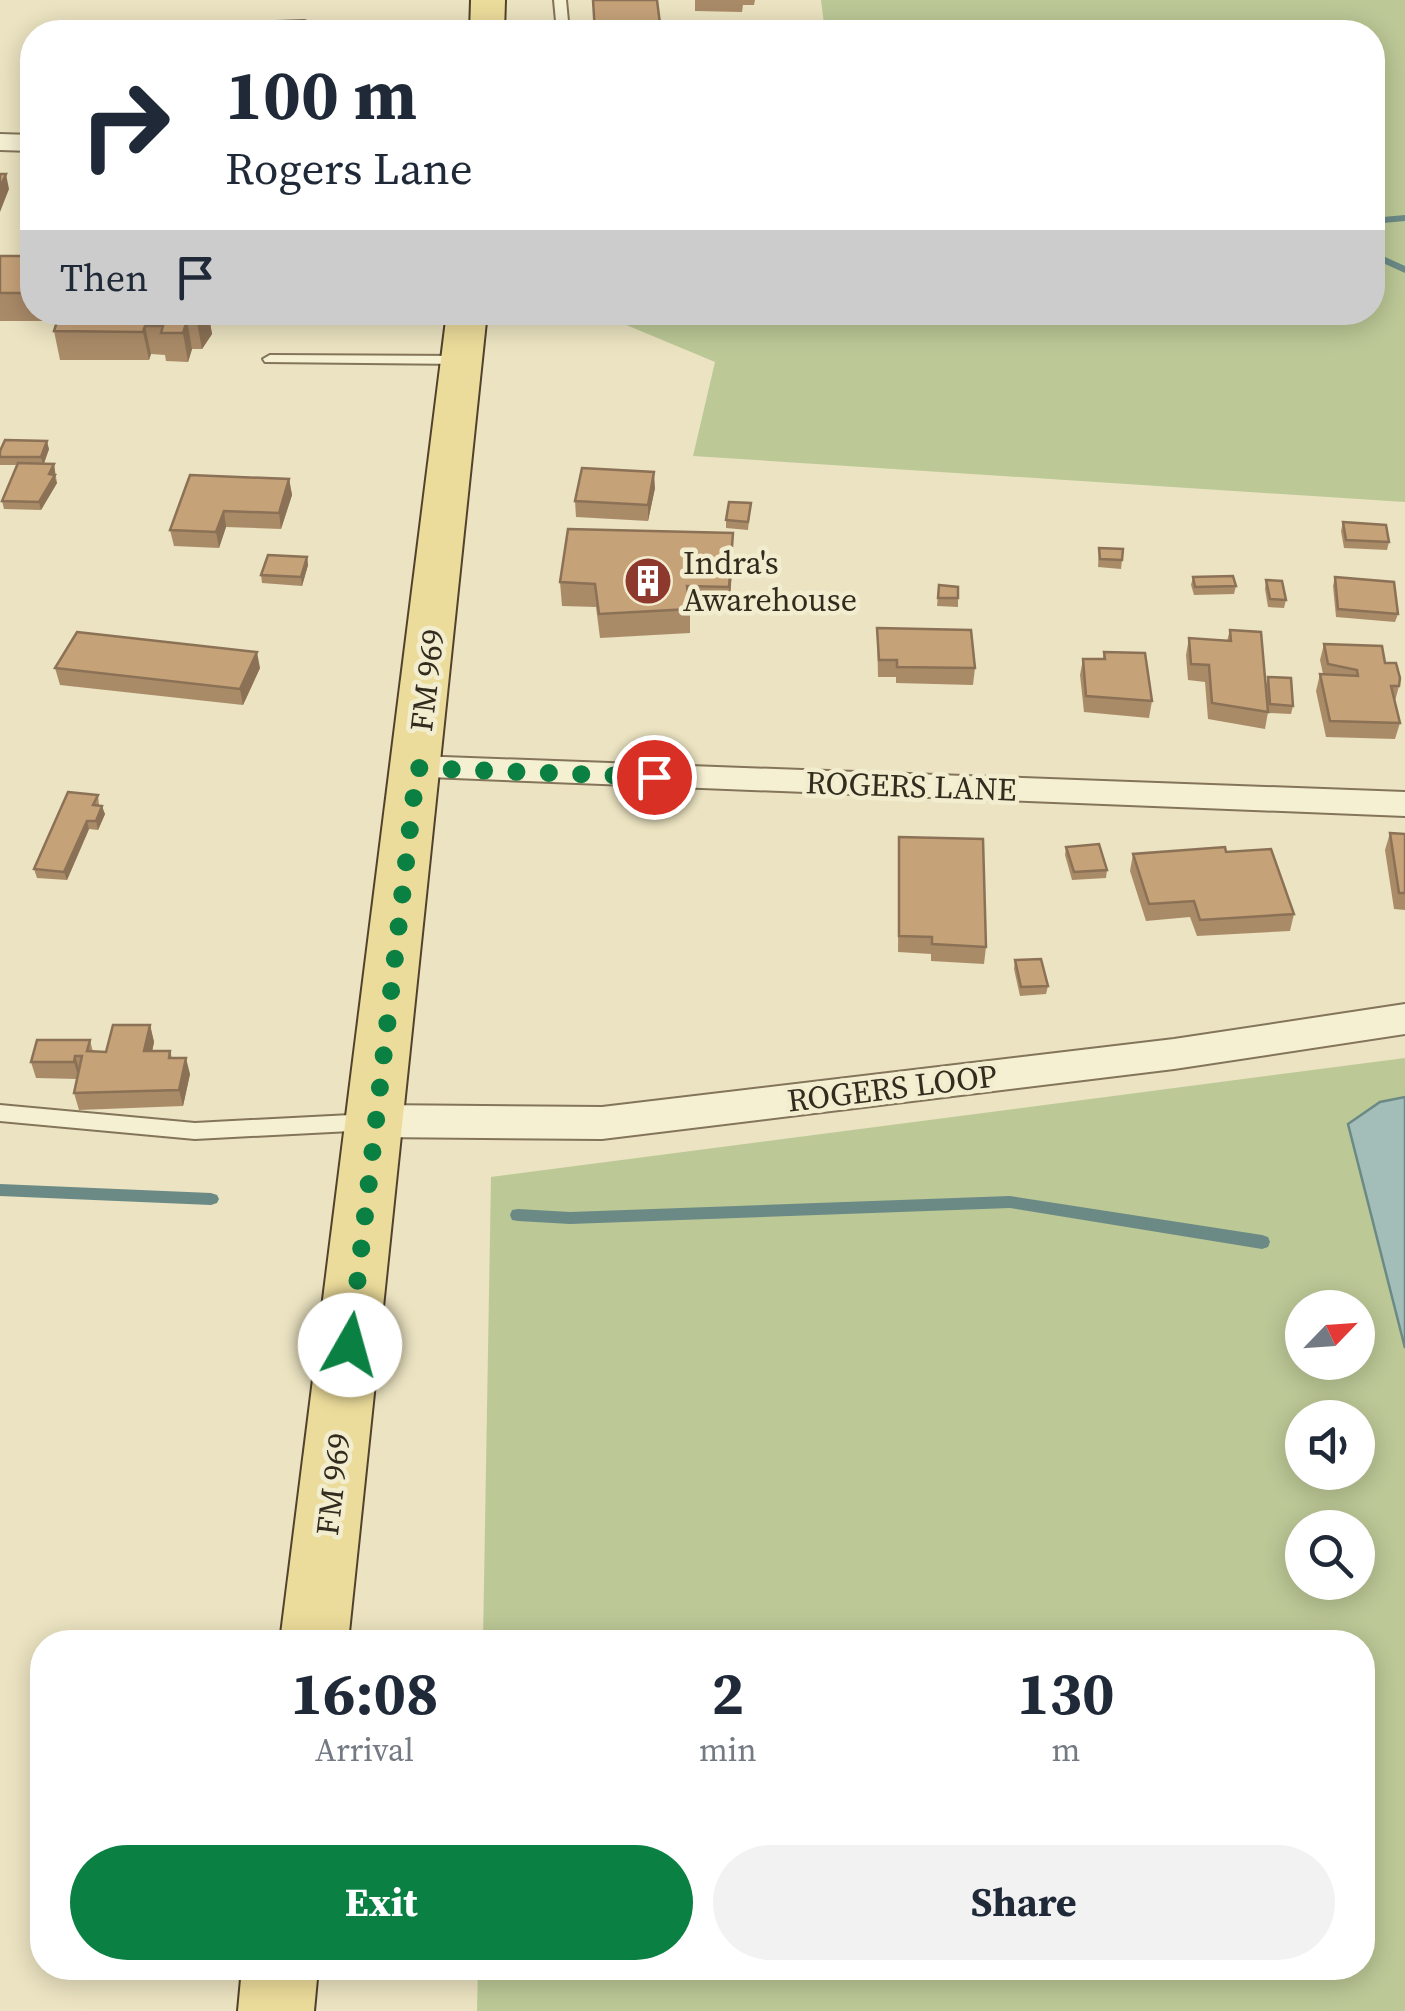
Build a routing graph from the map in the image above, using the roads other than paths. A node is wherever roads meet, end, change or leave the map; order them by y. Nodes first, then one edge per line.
1 (466, 336) edge
2 (270, 359) dead end
3 (417, 768) junction
4 (1405, 804) edge
5 (1405, 1019) edge
6 (0, 1113) edge
7 (377, 1122) junction
8 (315, 1630) edge
9 (279, 1980) edge
10 (276, 2011) edge

1 - 2 lane
1 - 3 main road, FM 969 / FM 969
3 - 4 street, ROGERS LANE
3 - 7 main road, FM 969 / FM 969
5 - 7 street, ROGERS LOOP
6 - 7 lane
7 - 8 main road, FM 969 / FM 969
9 - 10 main road

